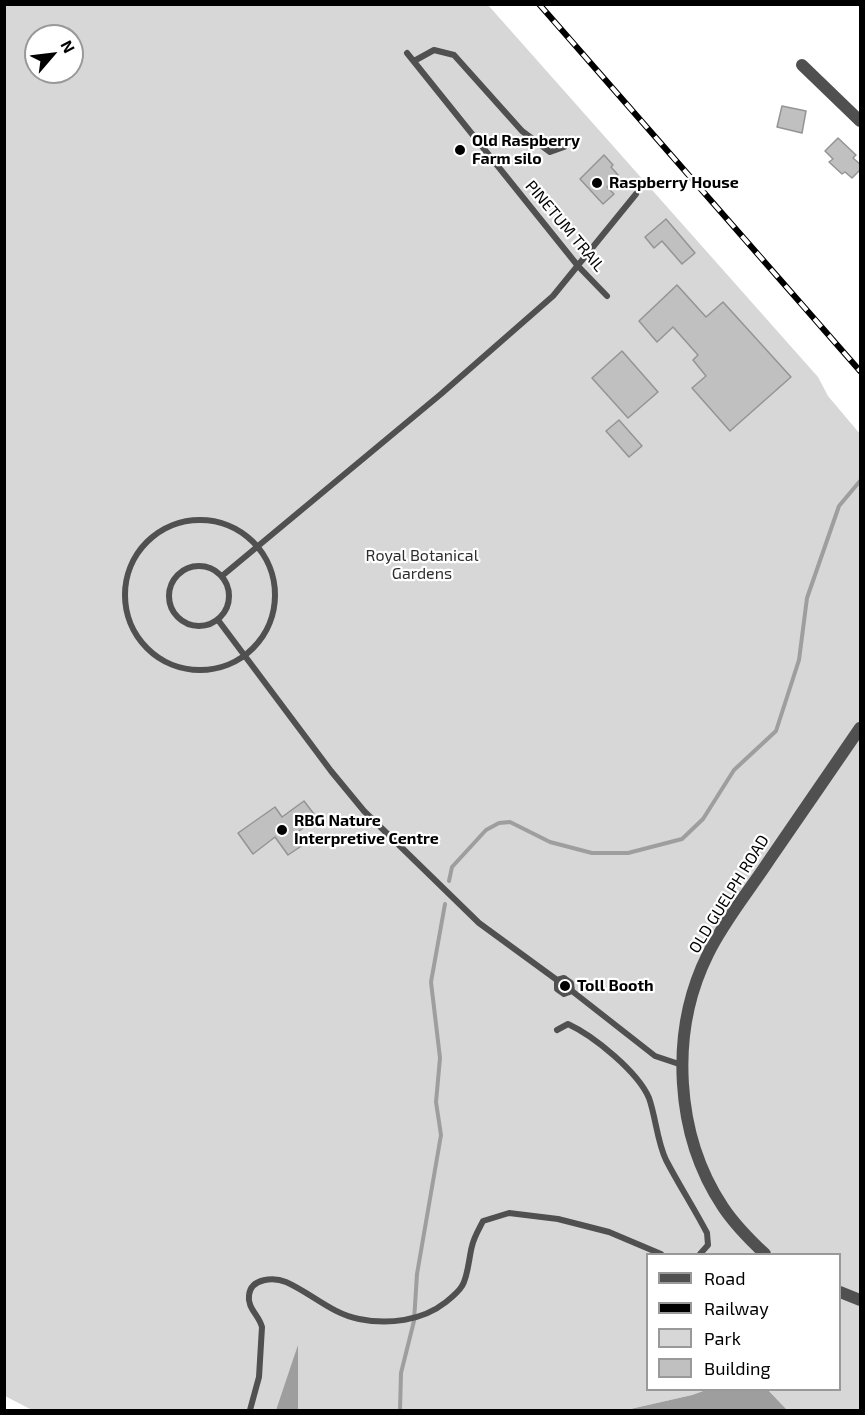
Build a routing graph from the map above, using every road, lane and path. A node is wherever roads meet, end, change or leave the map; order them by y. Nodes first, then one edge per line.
1 (407, 53) dead end
2 (414, 61) junction
3 (802, 65) dead end
4 (861, 121) edge
5 (564, 147) dead end
6 (636, 194) dead end
7 (578, 266) junction
8 (607, 296) dead end
9 (257, 547) junction
10 (222, 576) junction
11 (218, 620) junction
12 (244, 656) junction
13 (861, 728) edge
14 (557, 1030) dead end
15 (682, 1065) junction
16 (659, 1253) edge
17 (701, 1253) edge
18 (764, 1253) edge
19 (841, 1292) edge
20 (861, 1300) edge
21 (250, 1410) edge

1 - 2 lane, PINETUM TRAIL
2 - 5 lane
2 - 7 lane, PINETUM TRAIL
3 - 4 street
6 - 7 lane
7 - 8 lane, PINETUM TRAIL
7 - 9 lane
9 - 10 lane
9 - 12 lane
9 - 12 lane
10 - 11 lane
10 - 11 lane
11 - 12 lane
12 - 15 lane
13 - 15 street, OLD GUELPH ROAD
14 - 17 lane
15 - 18 street, OLD GUELPH ROAD
16 - 21 lane
19 - 20 street

